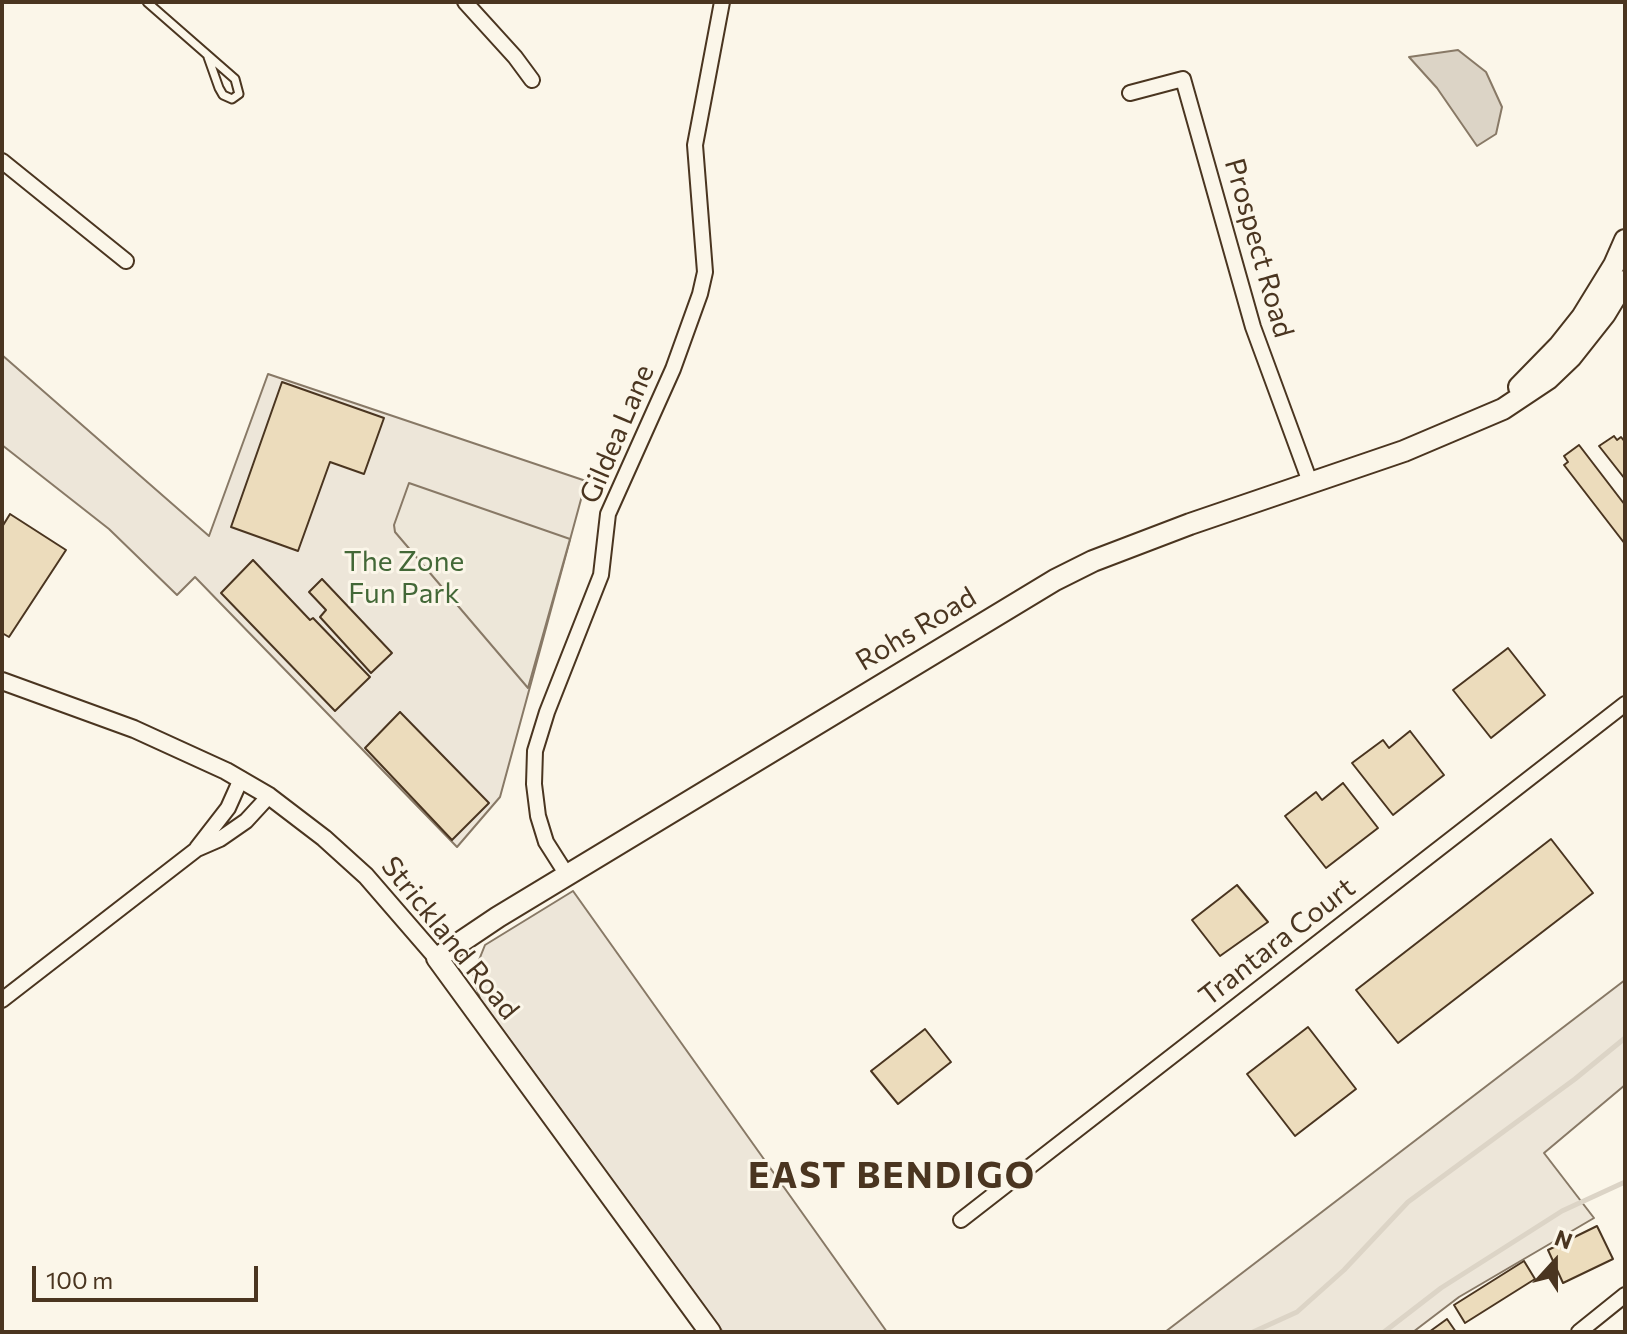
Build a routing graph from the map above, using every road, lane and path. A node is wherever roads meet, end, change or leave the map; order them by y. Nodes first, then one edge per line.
1 (147, 2) edge
2 (465, 2) edge
3 (722, 2) edge
4 (208, 57) junction
5 (532, 80) dead end
6 (1130, 93) dead end
7 (2, 161) edge
8 (1625, 240) edge
9 (126, 261) dead end
10 (1625, 281) edge
11 (1463, 426) junction
12 (1310, 482) junction
13 (2, 681) edge
14 (1625, 704) edge
15 (241, 779) junction
16 (269, 796) junction
17 (197, 849) junction
18 (567, 875) junction
19 (437, 958) junction
20 (2, 1000) edge
21 (961, 1220) dead end
22 (1625, 1295) edge
23 (710, 1332) edge
24 (1579, 1332) edge

1 - 4 lane
2 - 5 street
3 - 18 street, Gildea Lane
4 - 4 lane
6 - 12 street, Prospect Road
7 - 9 street
8 - 11 main road, Rohs Road
10 - 11 main road, Rohs Road
11 - 12 main road, Rohs Road
12 - 18 main road, Rohs Road
13 - 15 street, Strickland Road
14 - 21 street, Trantara Court
15 - 16 street, Strickland Road
15 - 17 street
16 - 17 street
16 - 19 street, Strickland Road
17 - 20 street
18 - 19 main road, Rohs Road
19 - 23 main road, Strickland Road
22 - 24 street

